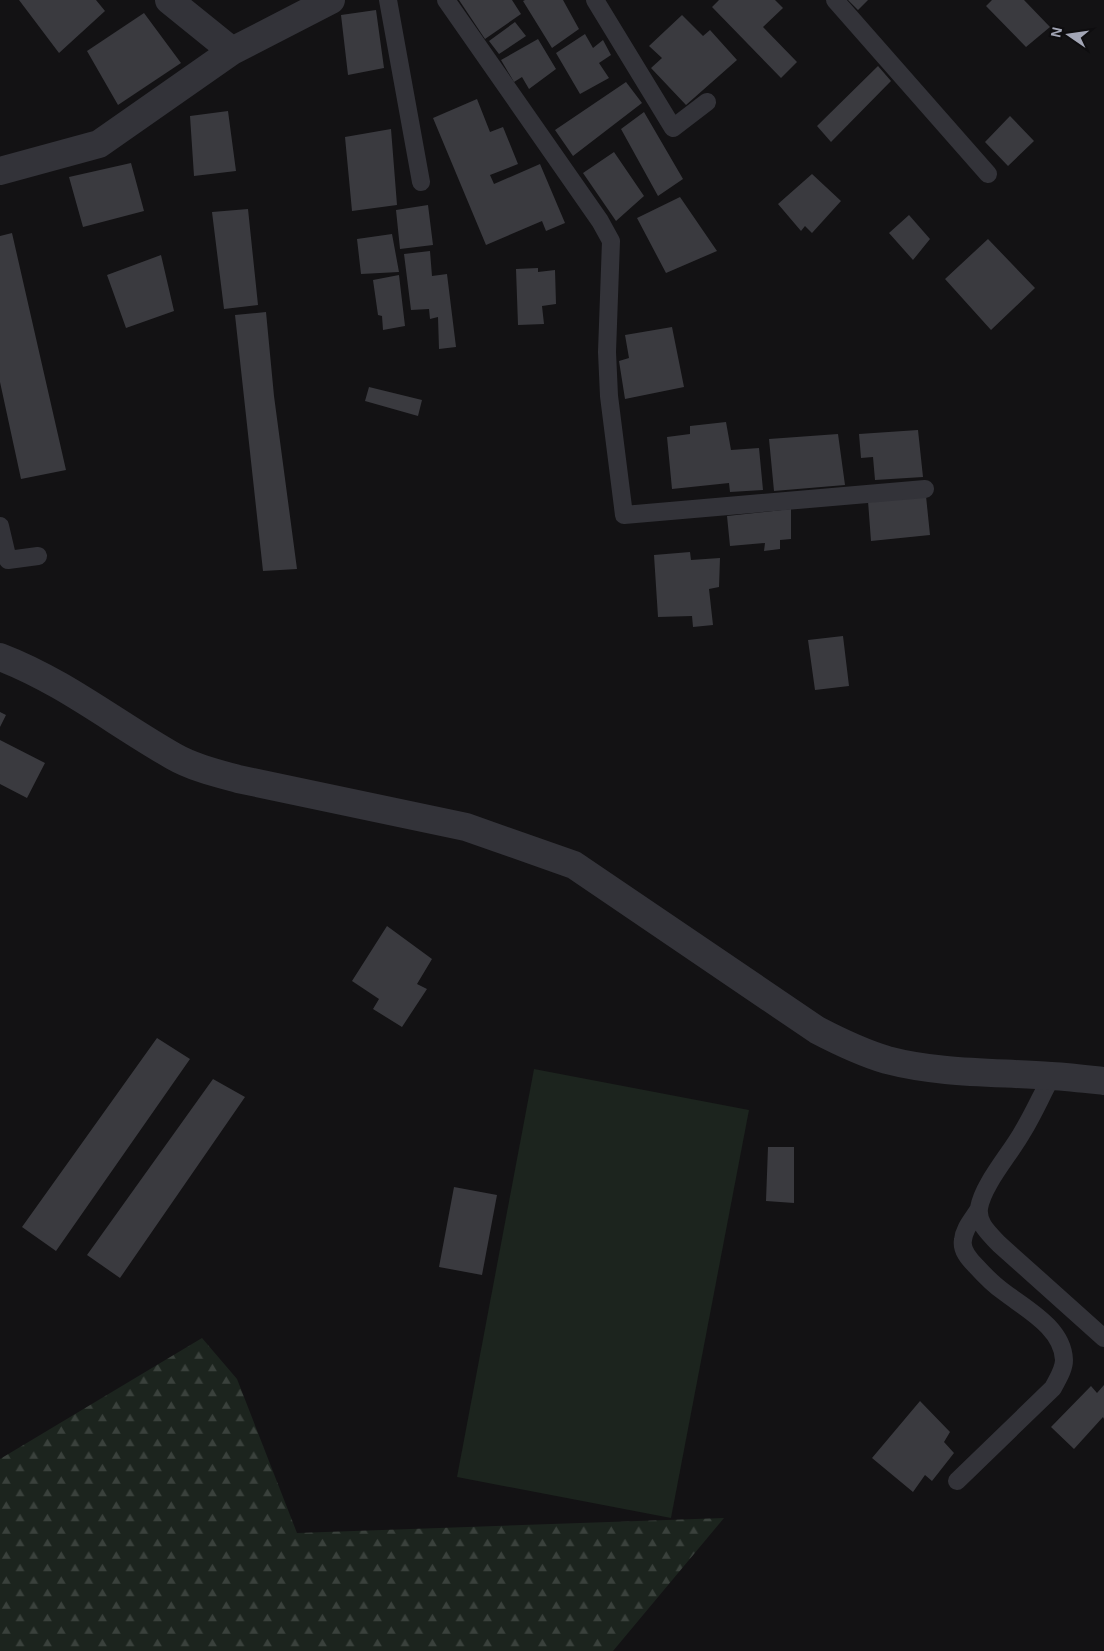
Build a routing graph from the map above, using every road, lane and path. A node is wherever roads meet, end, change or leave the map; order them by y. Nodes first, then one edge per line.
1 (169, 0) edge
2 (331, 0) edge
3 (388, 0) edge
4 (446, 0) edge
5 (595, 0) edge
6 (835, 0) edge
7 (232, 51) junction
8 (707, 102) dead end
9 (0, 171) edge
10 (988, 174) dead end
11 (421, 182) dead end
12 (925, 489) dead end
13 (0, 526) edge
14 (38, 556) dead end
15 (0, 657) edge
16 (1052, 1076) junction
17 (1104, 1081) edge
18 (979, 1209) junction
19 (1104, 1338) edge
20 (957, 1480) dead end

1 - 7 street
2 - 7 street
3 - 11 lane
4 - 12 lane
5 - 8 lane
6 - 10 lane
7 - 9 street
13 - 14 lane
15 - 16 street
16 - 17 street
16 - 18 lane
18 - 19 lane
18 - 20 lane

